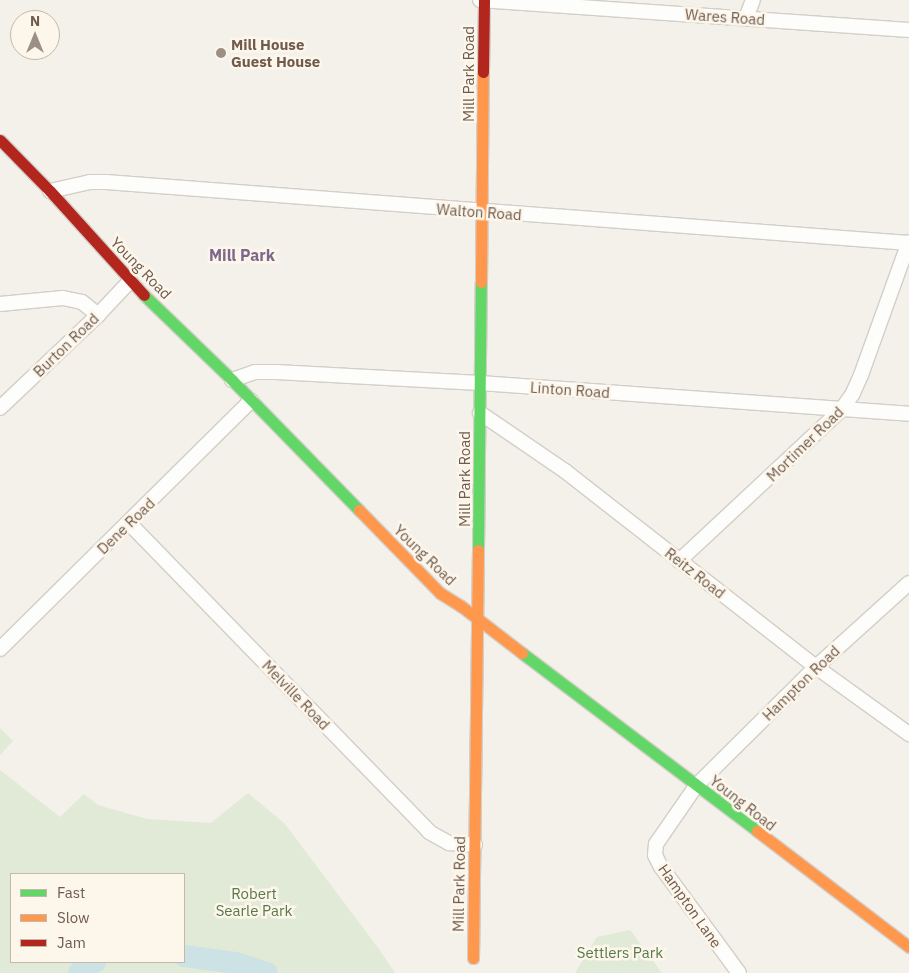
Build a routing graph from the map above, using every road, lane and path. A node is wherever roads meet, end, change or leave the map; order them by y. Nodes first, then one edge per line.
1 (483, 0) edge
2 (753, 0) edge
3 (746, 18) junction
4 (909, 30) edge
5 (0, 140) edge
6 (50, 191) junction
7 (483, 212) junction
8 (909, 242) edge
9 (130, 281) junction
10 (0, 304) edge
11 (98, 315) junction
12 (232, 380) junction
13 (480, 383) junction
14 (251, 401) junction
15 (0, 408) edge
16 (842, 409) junction
17 (480, 413) junction
18 (909, 414) edge
19 (130, 523) junction
20 (679, 561) junction
21 (909, 583) edge
22 (479, 620) junction
23 (0, 649) edge
24 (816, 667) junction
25 (909, 734) edge
26 (696, 786) junction
27 (475, 845) junction
28 (909, 948) edge
29 (473, 958) dead end
30 (738, 973) edge

1 - 3 street, Wares Road
1 - 7 street, Mill Park Road
2 - 3 street
3 - 4 street, Wares Road
5 - 6 street, Young Road
6 - 7 street, Walton Road
6 - 9 street, Young Road
7 - 8 street, Walton Road
7 - 13 street, Mill Park Road
8 - 16 street, Mortimer Road
9 - 11 street, Burton Road
9 - 12 street, Young Road
10 - 11 street
11 - 15 street, Burton Road
12 - 13 street, Linton Road
12 - 14 street, Young Road
13 - 16 street, Linton Road
13 - 17 street, Mill Park Road
14 - 19 street, Dene Road
14 - 22 street, Young Road
16 - 18 street, Linton Road
16 - 20 street, Mortimer Road
17 - 20 street, Reitz Road
17 - 22 street, Mill Park Road
19 - 23 street, Dene Road
19 - 27 street, Melville Road
20 - 24 street, Reitz Road
21 - 24 street, Hampton Road
22 - 26 street, Young Road
22 - 27 street, Mill Park Road
24 - 25 street, Reitz Road
24 - 26 street, Hampton Road
26 - 28 street, Young Road
26 - 30 street, Hampton Lane
27 - 29 street, Mill Park Road

